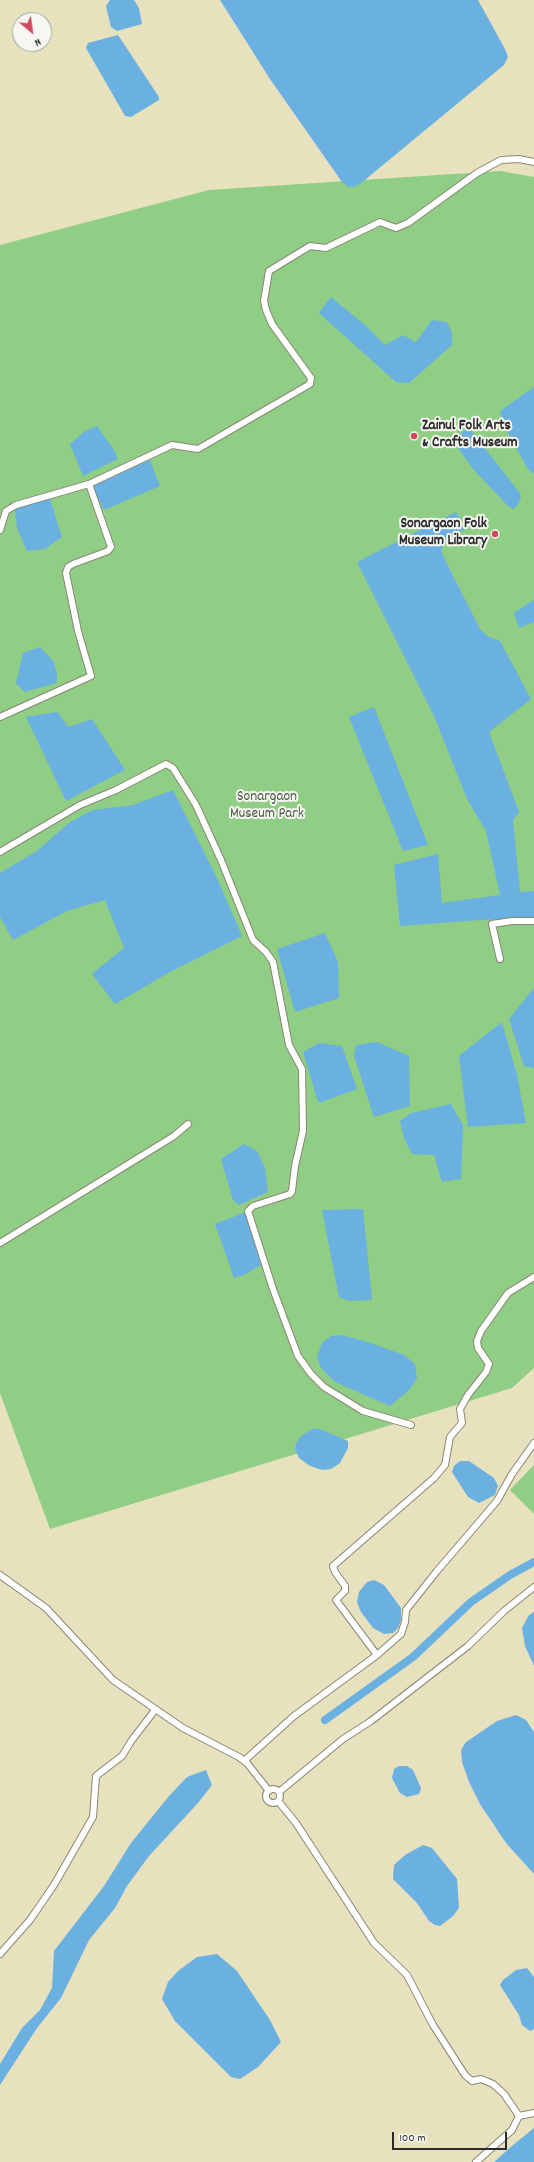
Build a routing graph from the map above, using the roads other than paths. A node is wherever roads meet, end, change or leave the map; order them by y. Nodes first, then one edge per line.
1 (534, 162) edge
2 (89, 484) junction
3 (0, 530) edge
4 (0, 717) edge
5 (0, 852) edge
6 (534, 921) edge
7 (500, 959) dead end
8 (188, 1124) dead end
9 (0, 1243) edge
10 (534, 1277) edge
11 (411, 1426) dead end
12 (534, 1443) edge
13 (0, 1575) edge
14 (534, 1587) edge
15 (377, 1655) junction
16 (155, 1710) junction
17 (244, 1761) junction
18 (269, 1791) junction
19 (279, 1792) junction
20 (278, 1801) junction
21 (0, 1954) edge
22 (534, 2113) edge
23 (519, 2116) junction
24 (476, 2162) edge

1 - 2 street
2 - 3 street
2 - 4 street
5 - 11 street
6 - 7 street
8 - 9 street
10 - 15 street
12 - 15 street
13 - 16 street
14 - 19 street
15 - 17 street
16 - 17 street
16 - 21 street
17 - 18 street
18 - 19 street
18 - 20 street
19 - 20 street
20 - 23 street
22 - 23 street
23 - 24 street

